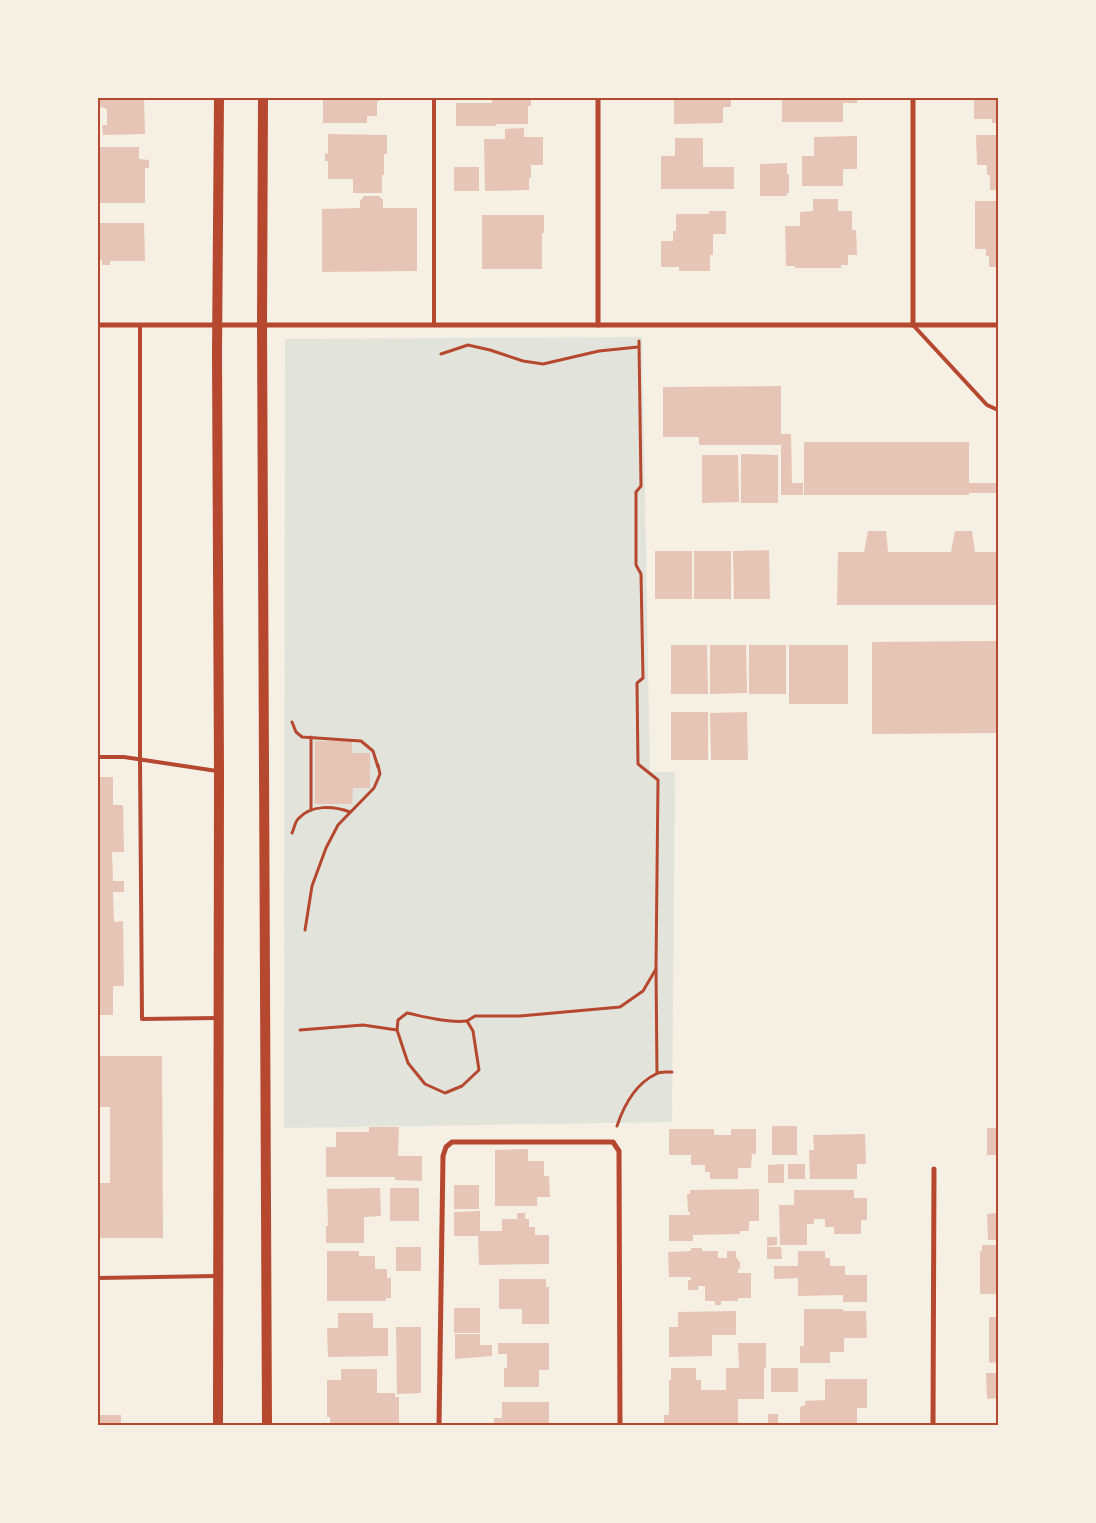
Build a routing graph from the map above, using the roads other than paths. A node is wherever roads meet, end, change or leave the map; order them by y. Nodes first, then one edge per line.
1 (219, 98) edge
2 (263, 98) edge
3 (434, 98) edge
4 (598, 98) edge
5 (913, 98) edge
6 (98, 325) edge
7 (140, 325) junction
8 (217, 325) junction
9 (262, 325) junction
10 (434, 325) junction
11 (598, 325) junction
12 (912, 325) junction
13 (998, 325) edge
14 (998, 410) edge
15 (98, 757) edge
16 (140, 759) junction
17 (220, 772) junction
18 (219, 1018) junction
19 (934, 1169) dead end
20 (218, 1276) junction
21 (98, 1278) edge
22 (218, 1426) edge
23 (268, 1426) edge
24 (439, 1426) edge
25 (620, 1426) edge
26 (933, 1426) edge

1 - 8 main road
2 - 9 main road
3 - 10 lane
4 - 11 street
5 - 12 street
6 - 7 street
7 - 8 street
7 - 16 lane
8 - 9 street
8 - 17 main road
9 - 10 street
9 - 23 main road
10 - 11 street
11 - 12 street
12 - 13 street
12 - 14 lane
15 - 16 lane
16 - 17 lane
16 - 18 lane
17 - 18 main road
18 - 20 main road
19 - 26 street
20 - 21 lane
20 - 22 main road
24 - 25 street

